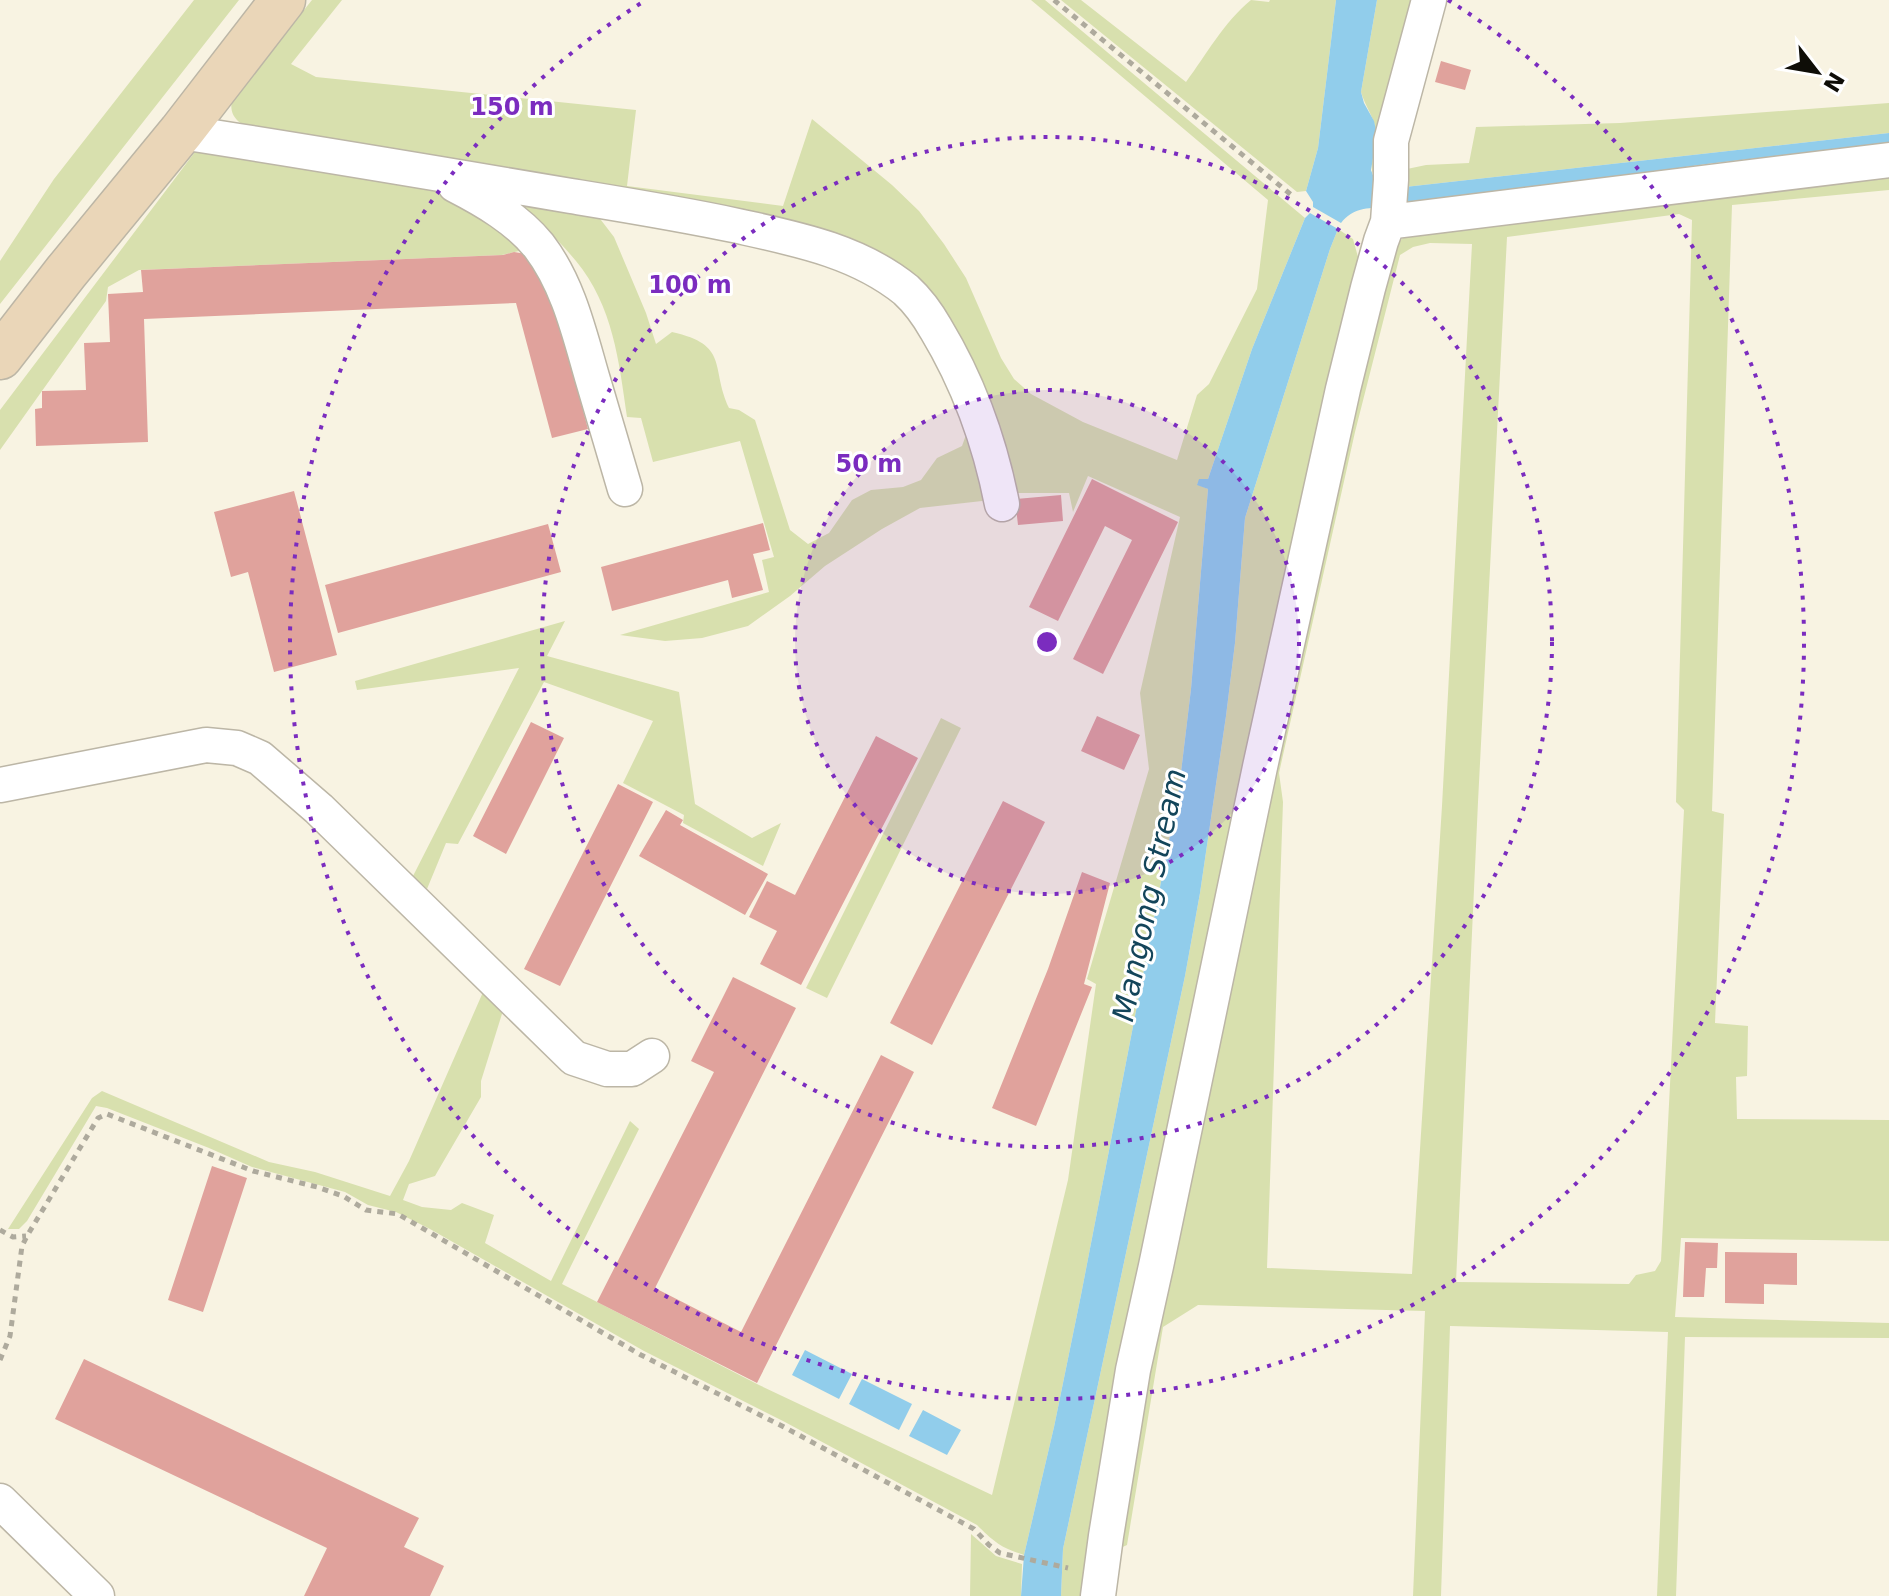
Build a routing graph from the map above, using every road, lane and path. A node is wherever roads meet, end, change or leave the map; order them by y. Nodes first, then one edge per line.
1 (283, 0) edge
2 (1054, 0) edge
3 (1429, 0) edge
4 (181, 132) junction
5 (1889, 160) edge
6 (425, 171) junction
7 (1295, 198) dead end
8 (1388, 222) junction
9 (0, 357) edge
10 (625, 489) dead end
11 (1002, 504) dead end
12 (0, 785) edge
13 (652, 1056) dead end
14 (0, 1230) edge
15 (27, 1236) junction
16 (0, 1360) edge
17 (0, 1501) edge
18 (1067, 1568) dead end
19 (97, 1596) edge
20 (1098, 1596) edge

1 - 4 main road
2 - 7 path
3 - 8 street
4 - 6 street
4 - 9 main road
5 - 8 street
6 - 10 street
6 - 11 street
8 - 20 street
12 - 13 street
14 - 15 path
15 - 16 path
15 - 18 path
17 - 19 street

